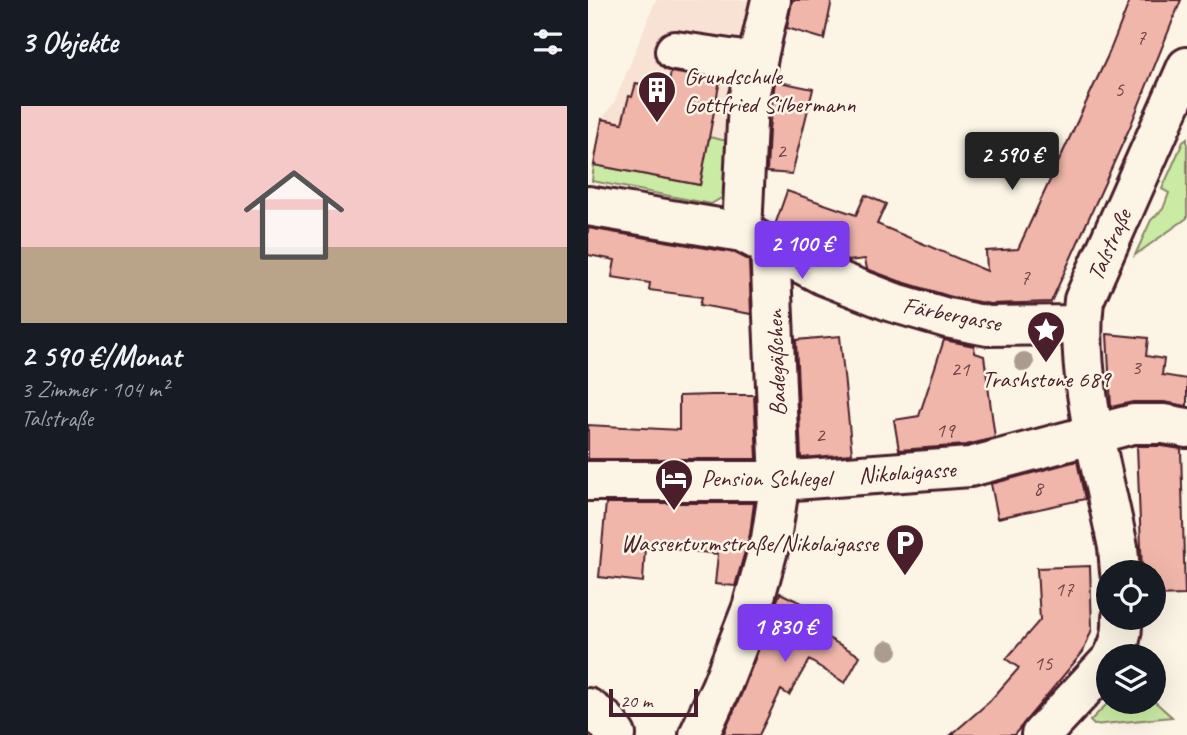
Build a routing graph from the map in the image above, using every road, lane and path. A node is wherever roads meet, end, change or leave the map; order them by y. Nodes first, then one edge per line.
1 (771, 0) edge
2 (675, 51) dead end
3 (757, 63) junction
4 (1183, 89) edge
5 (588, 206) edge
6 (756, 239) junction
7 (1081, 325) junction
8 (1187, 429) edge
9 (1095, 433) junction
10 (588, 481) edge
11 (780, 481) junction
12 (1119, 560) edge
13 (1096, 676) edge
14 (588, 708) edge
15 (616, 735) edge
16 (699, 735) edge
17 (1042, 735) edge

1 - 3 street, Badegäßchen
2 - 3 street
3 - 6 street, Badegäßchen
4 - 7 street, Talstraße
5 - 6 street, Färbergasse
6 - 7 street, Färbergasse
6 - 11 street, Badegäßchen
7 - 9 street, Talstraße
8 - 9 street, Nikolaigasse
9 - 11 street, Nikolaigasse
9 - 12 street, Talstraße
10 - 11 street, Nikolaigasse
11 - 16 street, Badegäßchen
13 - 17 street
14 - 15 street

